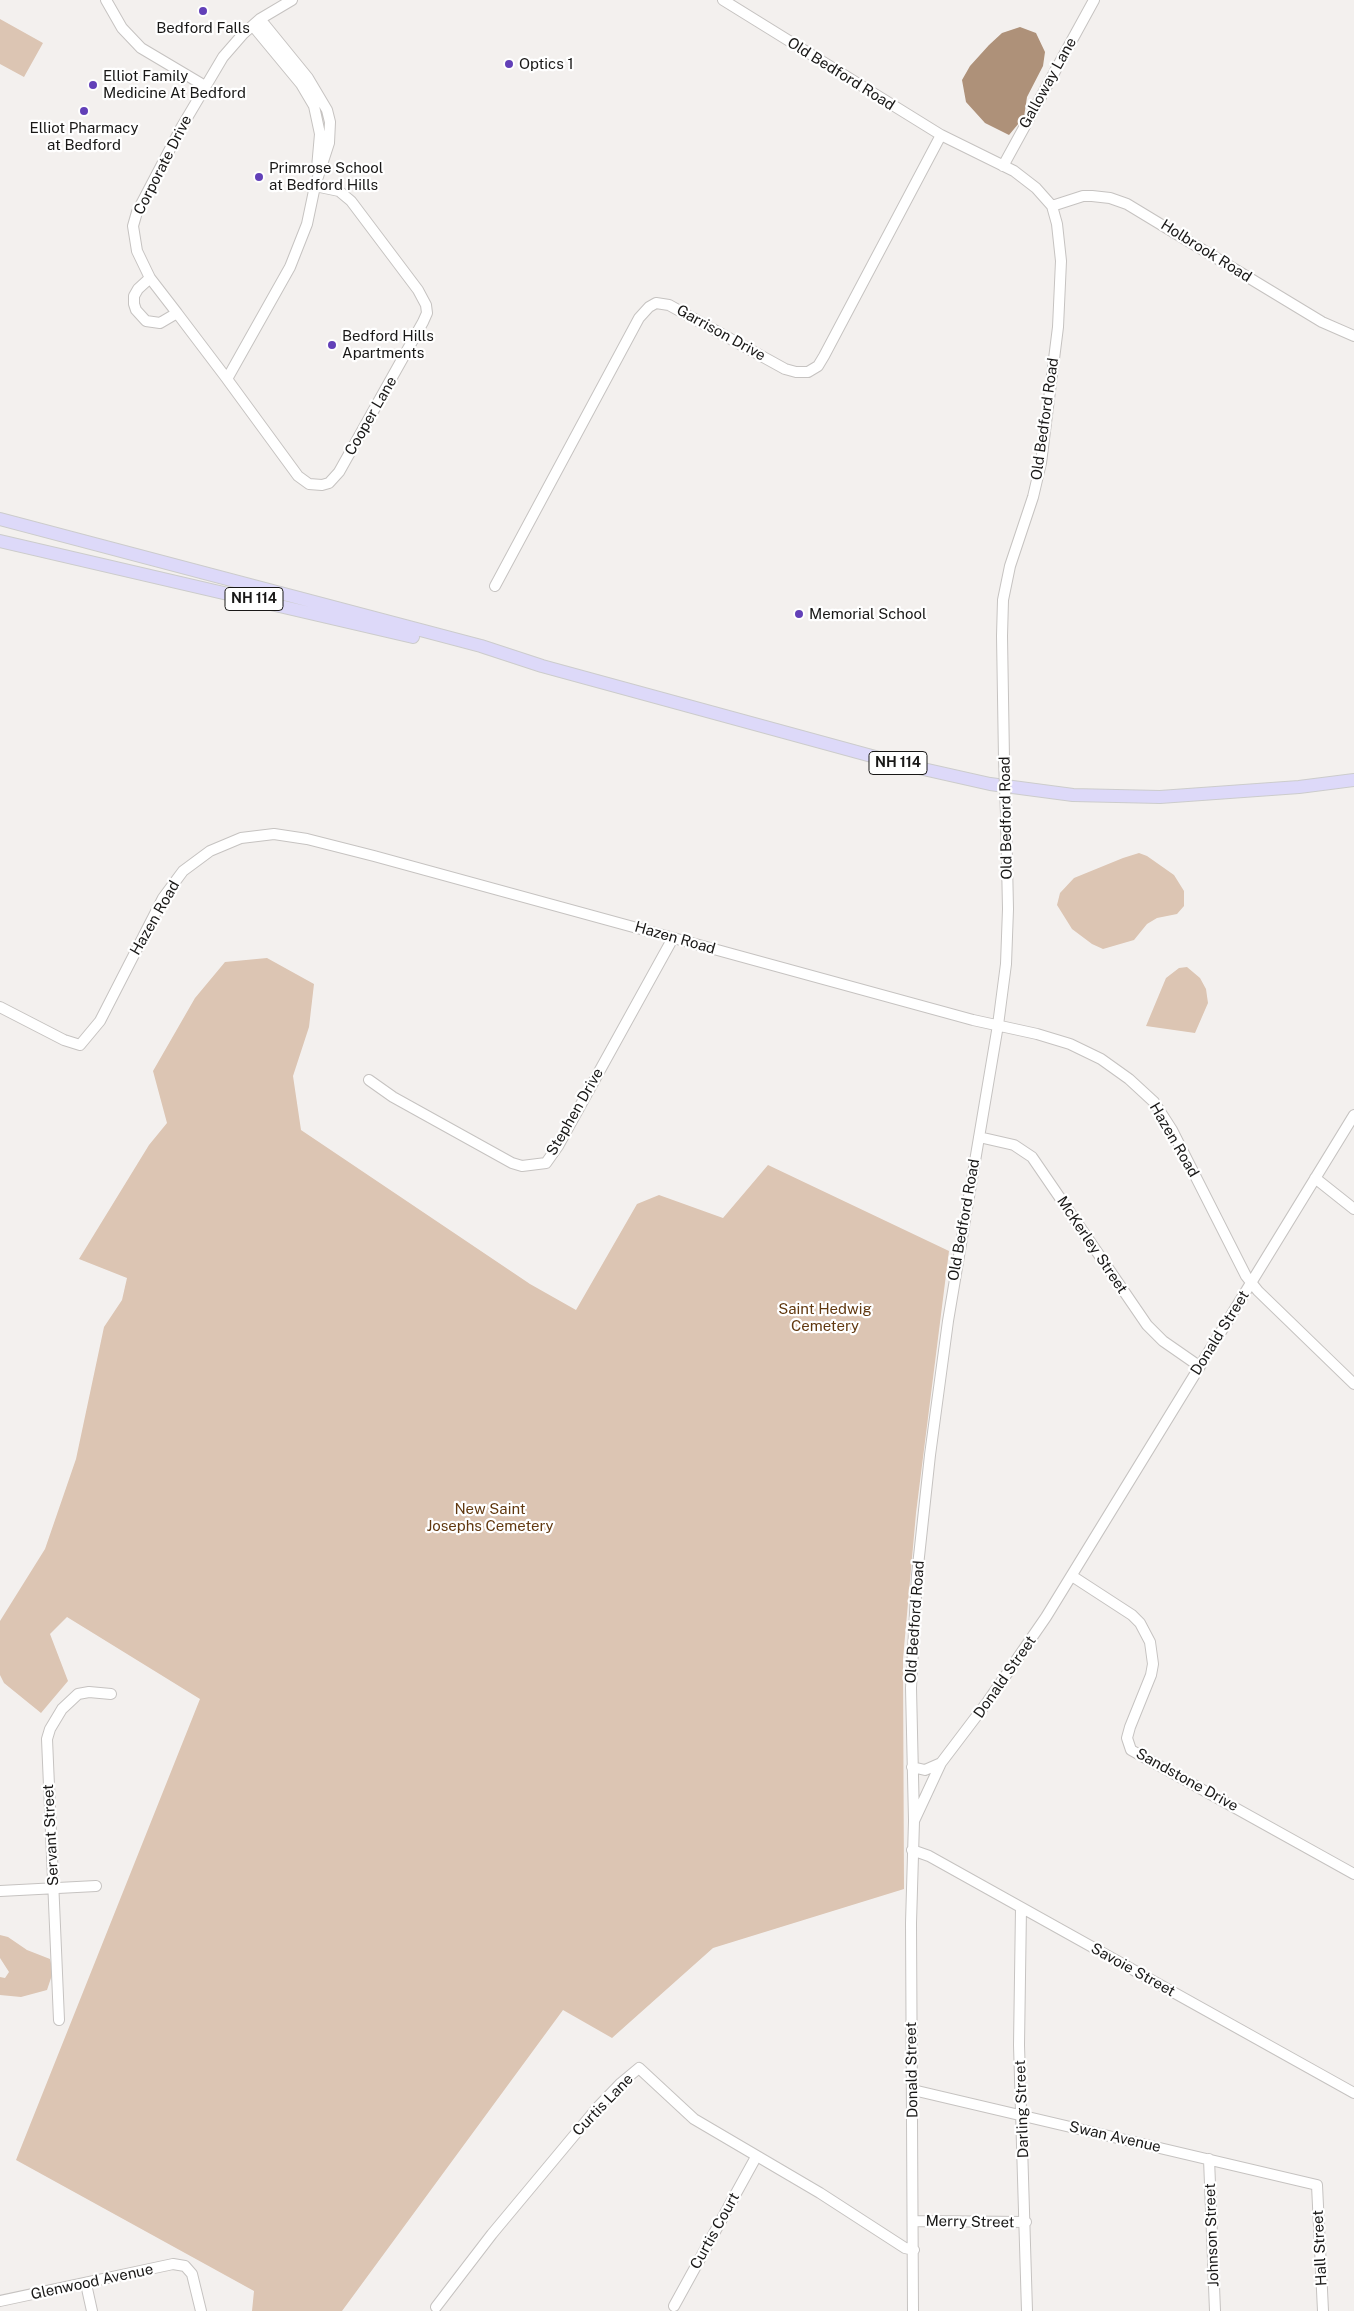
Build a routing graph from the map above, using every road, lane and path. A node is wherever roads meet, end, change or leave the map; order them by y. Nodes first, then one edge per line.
1 (106, 0) edge
2 (292, 0) edge
3 (723, 0) edge
4 (1094, 0) edge
5 (257, 23) junction
6 (205, 86) junction
7 (941, 135) junction
8 (1003, 166) junction
9 (316, 186) junction
10 (1052, 206) junction
11 (150, 278) junction
12 (177, 313) junction
13 (1354, 336) edge
14 (227, 379) junction
15 (0, 519) edge
16 (0, 541) edge
17 (495, 586) dead end
18 (508, 656) junction
19 (1354, 780) edge
20 (673, 938) junction
21 (0, 1007) edge
22 (998, 1025) junction
23 (368, 1080) dead end
24 (1354, 1115) edge
25 (979, 1137) junction
26 (1315, 1178) junction
27 (1354, 1209) edge
28 (1251, 1283) junction
29 (1199, 1366) junction
30 (1354, 1384) edge
31 (1072, 1576) junction
32 (111, 1694) dead end
33 (941, 1764) junction
34 (912, 1768) junction
35 (914, 1821) junction
36 (912, 1850) junction
37 (1354, 1874) edge
38 (96, 1886) dead end
39 (54, 1888) junction
40 (0, 1891) edge
41 (1021, 1908) junction
42 (59, 2020) dead end
43 (913, 2090) junction
44 (1354, 2093) edge
45 (1022, 2115) junction
46 (756, 2157) junction
47 (1209, 2159) junction
48 (1317, 2185) joint
49 (914, 2221) junction
50 (1026, 2222) junction
51 (914, 2250) junction
52 (86, 2284) junction
53 (0, 2302) edge
54 (674, 2306) dead end
55 (436, 2307) dead end
56 (92, 2311) edge
57 (201, 2311) edge
58 (913, 2311) edge
59 (1027, 2311) edge
60 (1215, 2311) edge
61 (1323, 2311) edge

1 - 6 street
2 - 5 street, Corporate Drive
3 - 7 street, Old Bedford Road
4 - 8 street, Galloway Lane
5 - 6 street, Corporate Drive
5 - 9 street
6 - 11 street, Corporate Drive
7 - 8 street, Old Bedford Road
7 - 17 street, Garrison Drive
8 - 10 street, Old Bedford Road
9 - 14 street
9 - 14 street, Cooper Lane
10 - 13 street, Holbrook Road
10 - 22 street, Old Bedford Road, bridge
11 - 12 street, Corporate Drive
11 - 12 street
12 - 14 street, Cooper Lane
15 - 18 main road, NH 114
16 - 18 main road, NH 114
18 - 19 main road, NH 114
20 - 21 street, Hazen Road
20 - 22 street, Hazen Road
20 - 23 street, Stephen Drive
22 - 25 street, Old Bedford Road
22 - 28 street, Hazen Road
24 - 26 street, Donald Street
25 - 29 street, McKerley Street
25 - 34 street, Old Bedford Road
26 - 27 street
26 - 28 street, Donald Street
28 - 29 street, Donald Street
28 - 30 street, Hazen Road
29 - 31 street, Donald Street
31 - 33 street, Donald Street
31 - 37 street, Sandstone Drive
32 - 39 street, Servant Street
33 - 34 street
33 - 35 street, Donald Street
34 - 35 street, Old Bedford Road
35 - 36 street, Donald Street
36 - 41 street, Savoie Street
36 - 43 street, Donald Street
38 - 39 street
39 - 40 street
39 - 42 street, Servant Street
41 - 44 street, Savoie Street
41 - 45 street, Darling Street
43 - 45 street, Swan Avenue
43 - 49 street, Donald Street
45 - 47 street, Swan Avenue
45 - 50 street, Darling Street
46 - 51 street, Curtis Lane
46 - 54 street, Curtis Court
46 - 55 street, Curtis Lane
47 - 48 street, Swan Avenue
47 - 60 street, Johnson Street
48 - 61 street, Hall Street
49 - 50 street, Merry Street
49 - 51 street, Donald Street
50 - 59 street, Darling Street
51 - 58 street, Donald Street
52 - 53 street, Glenwood Avenue
52 - 56 street
52 - 57 street, Glenwood Avenue

